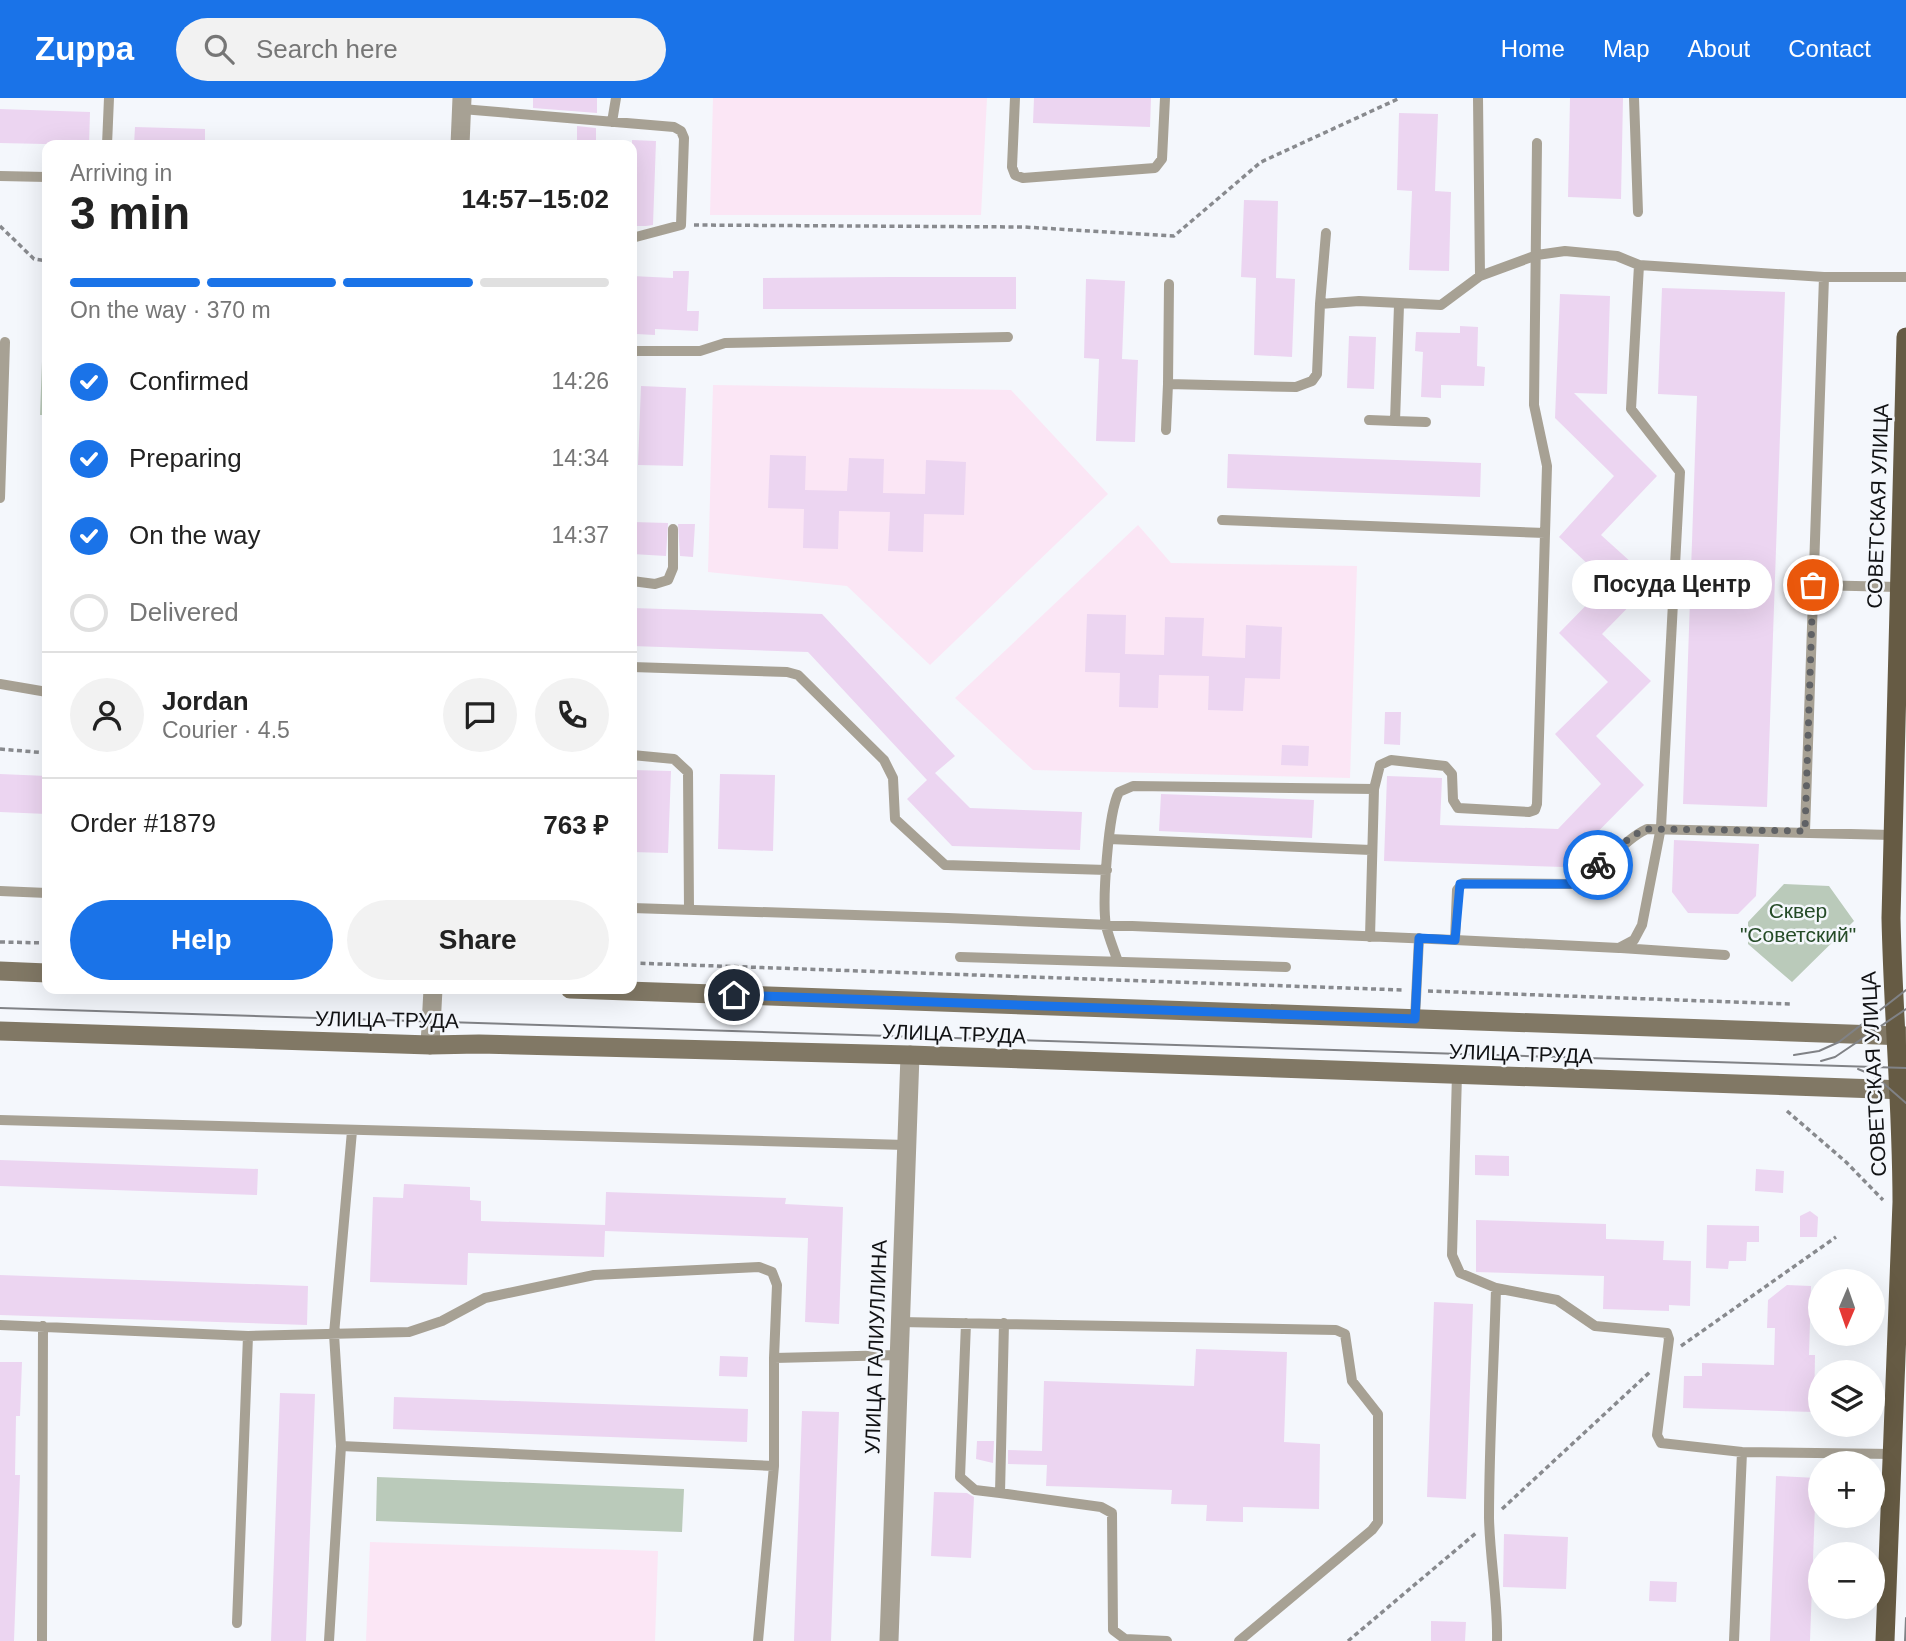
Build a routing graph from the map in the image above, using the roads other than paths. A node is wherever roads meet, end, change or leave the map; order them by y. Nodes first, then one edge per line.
1 (109, 98) edge
2 (616, 98) edge
3 (1014, 98) edge
4 (1165, 98) edge
5 (1478, 98) edge
6 (1634, 98) edge
7 (462, 103) edge
8 (612, 122) junction
9 (107, 140) edge
10 (460, 140) edge
11 (1537, 143) dead end
12 (0, 176) edge
13 (42, 177) edge
14 (1639, 212) dead end
15 (1325, 233) dead end
16 (637, 236) edge
17 (1537, 255) junction
18 (1639, 265) junction
19 (1480, 276) junction
20 (1824, 277) junction
21 (1906, 278) edge
22 (1169, 284) dead end
23 (1320, 304) junction
24 (1399, 305) junction
25 (1008, 337) dead end
26 (1906, 337) edge
27 (5, 342) dead end
28 (637, 351) edge
29 (1168, 384) junction
30 (1369, 420) dead end
31 (1395, 421) junction
32 (1426, 422) dead end
33 (1166, 430) dead end
34 (0, 498) edge
35 (1222, 520) dead end
36 (673, 529) dead end
37 (1545, 533) junction
38 (637, 582) edge
39 (1813, 585) junction
40 (1898, 587) junction
41 (637, 667) edge
42 (0, 684) edge
43 (42, 691) edge
44 (637, 755) edge
45 (1374, 789) junction
46 (1661, 827) junction
47 (1805, 831) junction
48 (1892, 835) junction
49 (1110, 839) junction
50 (1371, 850) junction
51 (1107, 870) junction
52 (0, 891) edge
53 (42, 893) edge
54 (637, 908) edge
55 (689, 910) junction
56 (1106, 924) junction
57 (1370, 937) junction
58 (1419, 938) junction
59 (1455, 940) junction
60 (1619, 948) junction
61 (1725, 955) dead end
62 (960, 957) dead end
63 (1118, 962) junction
64 (1286, 967) dead end
65 (0, 971) edge
66 (42, 972) edge
67 (637, 991) edge
68 (433, 994) edge
69 (1415, 1019) junction
70 (0, 1031) edge
71 (1900, 1036) edge
72 (430, 1045) junction
73 (910, 1055) junction
74 (1457, 1074) junction
75 (1902, 1090) edge
76 (0, 1120) edge
77 (352, 1131) junction
78 (906, 1145) junction
79 (1496, 1288) junction
80 (900, 1322) junction
81 (1004, 1323) junction
82 (966, 1324) junction
83 (0, 1325) edge
84 (43, 1326) junction
85 (334, 1334) junction
86 (248, 1336) junction
87 (898, 1355) junction
88 (774, 1358) junction
89 (341, 1446) junction
90 (1742, 1452) junction
91 (1893, 1454) junction
92 (774, 1466) junction
93 (1000, 1493) junction
94 (237, 1623) dead end
95 (42, 1641) edge
96 (329, 1641) edge
97 (758, 1641) edge
98 (889, 1641) edge
99 (1167, 1641) edge
100 (1239, 1641) edge
101 (1497, 1641) edge
102 (1734, 1641) edge
103 (1885, 1641) edge

1 - 9 lane
2 - 8 lane
3 - 4 lane
5 - 19 lane
6 - 14 lane
7 - 8 lane
7 - 10 street
8 - 16 lane
11 - 17 lane
12 - 13 lane
15 - 23 lane
17 - 18 lane
17 - 19 lane
17 - 37 lane
18 - 20 lane
18 - 46 lane
19 - 24 lane
20 - 21 lane
20 - 39 lane
22 - 29 lane
23 - 24 lane
23 - 29 lane
24 - 31 lane
25 - 28 lane
26 - 40 main road, СОВЕТСКАЯ УЛИЦА
27 - 34 lane
29 - 33 lane
30 - 31 lane
31 - 32 lane
35 - 37 lane
36 - 38 lane
37 - 45 lane
39 - 40 lane
39 - 47 lane
40 - 48 main road, СОВЕТСКАЯ УЛИЦА
41 - 51 lane
42 - 43 lane
44 - 55 lane
45 - 49 lane
45 - 50 lane
46 - 47 lane
46 - 59 lane
46 - 60 lane
47 - 48 lane
48 - 71 main road, СОВЕТСКАЯ УЛИЦА
49 - 50 lane
49 - 51 lane
50 - 57 lane
51 - 56 lane
52 - 53 lane
54 - 55 lane
55 - 56 lane
56 - 57 lane
56 - 63 lane
57 - 58 lane
58 - 59 lane
58 - 69 lane
59 - 60 lane
60 - 61 lane
62 - 63 lane
63 - 64 lane
65 - 66 main road
67 - 69 main road, УЛИЦА ТРУДА
68 - 72 street
69 - 71 main road, УЛИЦА ТРУДА
70 - 72 main road, УЛИЦА ТРУДА
71 - 75 main road, СОВЕТСКАЯ УЛИЦА
72 - 73 main road, УЛИЦА ТРУДА
73 - 74 main road, УЛИЦА ТРУДА
73 - 78 street, УЛИЦА ГАЛИУЛЛИНА
74 - 75 main road, УЛИЦА ТРУДА
74 - 79 lane
75 - 91 main road, СОВЕТСКАЯ УЛИЦА
76 - 77 lane
77 - 78 lane
77 - 85 lane
78 - 80 street, УЛИЦА ГАЛИУЛЛИНА
79 - 90 lane
79 - 101 lane
80 - 82 lane
80 - 87 street, УЛИЦА ГАЛИУЛЛИНА
81 - 82 lane
81 - 93 lane
81 - 100 lane
82 - 93 lane
83 - 84 lane
84 - 86 lane
84 - 95 lane
85 - 86 lane
85 - 88 lane
85 - 89 lane
86 - 94 lane
87 - 88 lane
87 - 98 street, УЛИЦА ГАЛИУЛЛИНА
88 - 92 lane
89 - 92 lane
89 - 96 lane
90 - 91 lane
90 - 102 lane
91 - 103 main road, СОВЕТСКАЯ УЛИЦА
92 - 97 lane
93 - 99 lane

